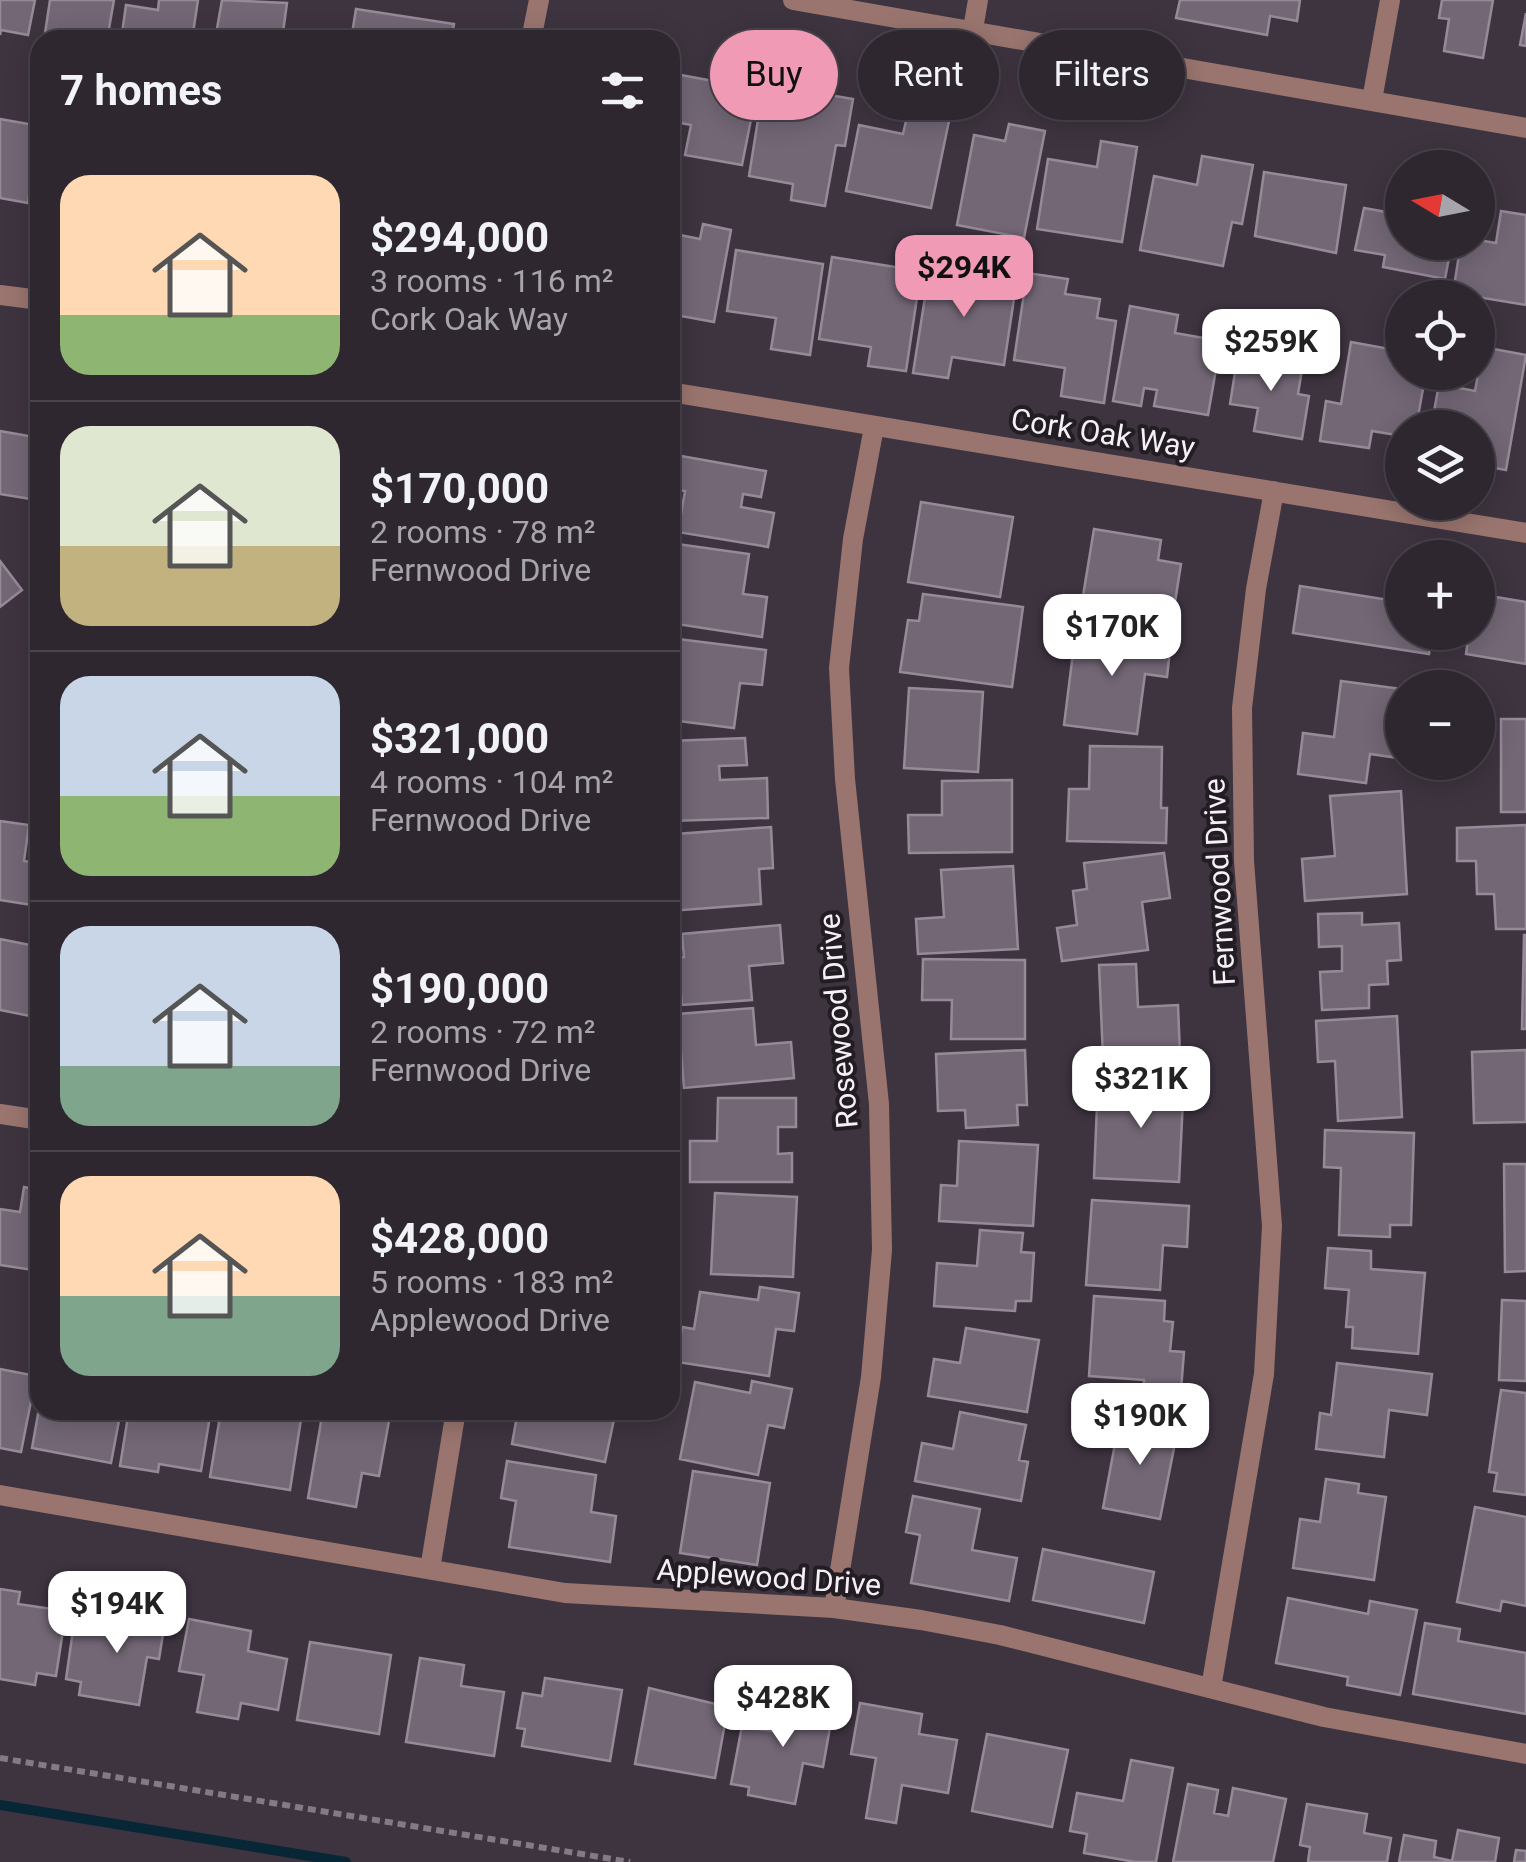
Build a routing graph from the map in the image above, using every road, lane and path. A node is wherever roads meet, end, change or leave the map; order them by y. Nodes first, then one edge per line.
1 (538, 0) edge
2 (793, 0) edge
3 (978, 0) edge
4 (1390, 0) edge
5 (533, 30) edge
6 (973, 30) joint
7 (999, 35) edge
8 (1372, 100) junction
9 (1526, 128) edge
10 (0, 295) edge
11 (30, 299) edge
12 (680, 394) edge
13 (874, 428) junction
14 (1274, 491) junction
15 (1526, 533) edge
16 (0, 1114) edge
17 (30, 1118) edge
18 (454, 1420) edge
19 (0, 1495) edge
20 (430, 1570) junction
21 (834, 1608) junction
22 (1211, 1688) junction
23 (1526, 1754) edge
24 (0, 1758) edge
25 (630, 1862) edge

1 - 5 street
2 - 6 street
3 - 6 street
4 - 8 street
7 - 8 street
8 - 9 street
10 - 11 street
12 - 13 street, Cork Oak Way
13 - 14 street, Cork Oak Way
13 - 21 street, Rosewood Drive
14 - 15 street, Cork Oak Way
14 - 22 street, Fernwood Drive
16 - 17 street
18 - 20 street
19 - 20 street, Applewood Drive
20 - 21 street, Applewood Drive
21 - 22 street, Applewood Drive
22 - 23 street, Applewood Drive
24 - 25 path

